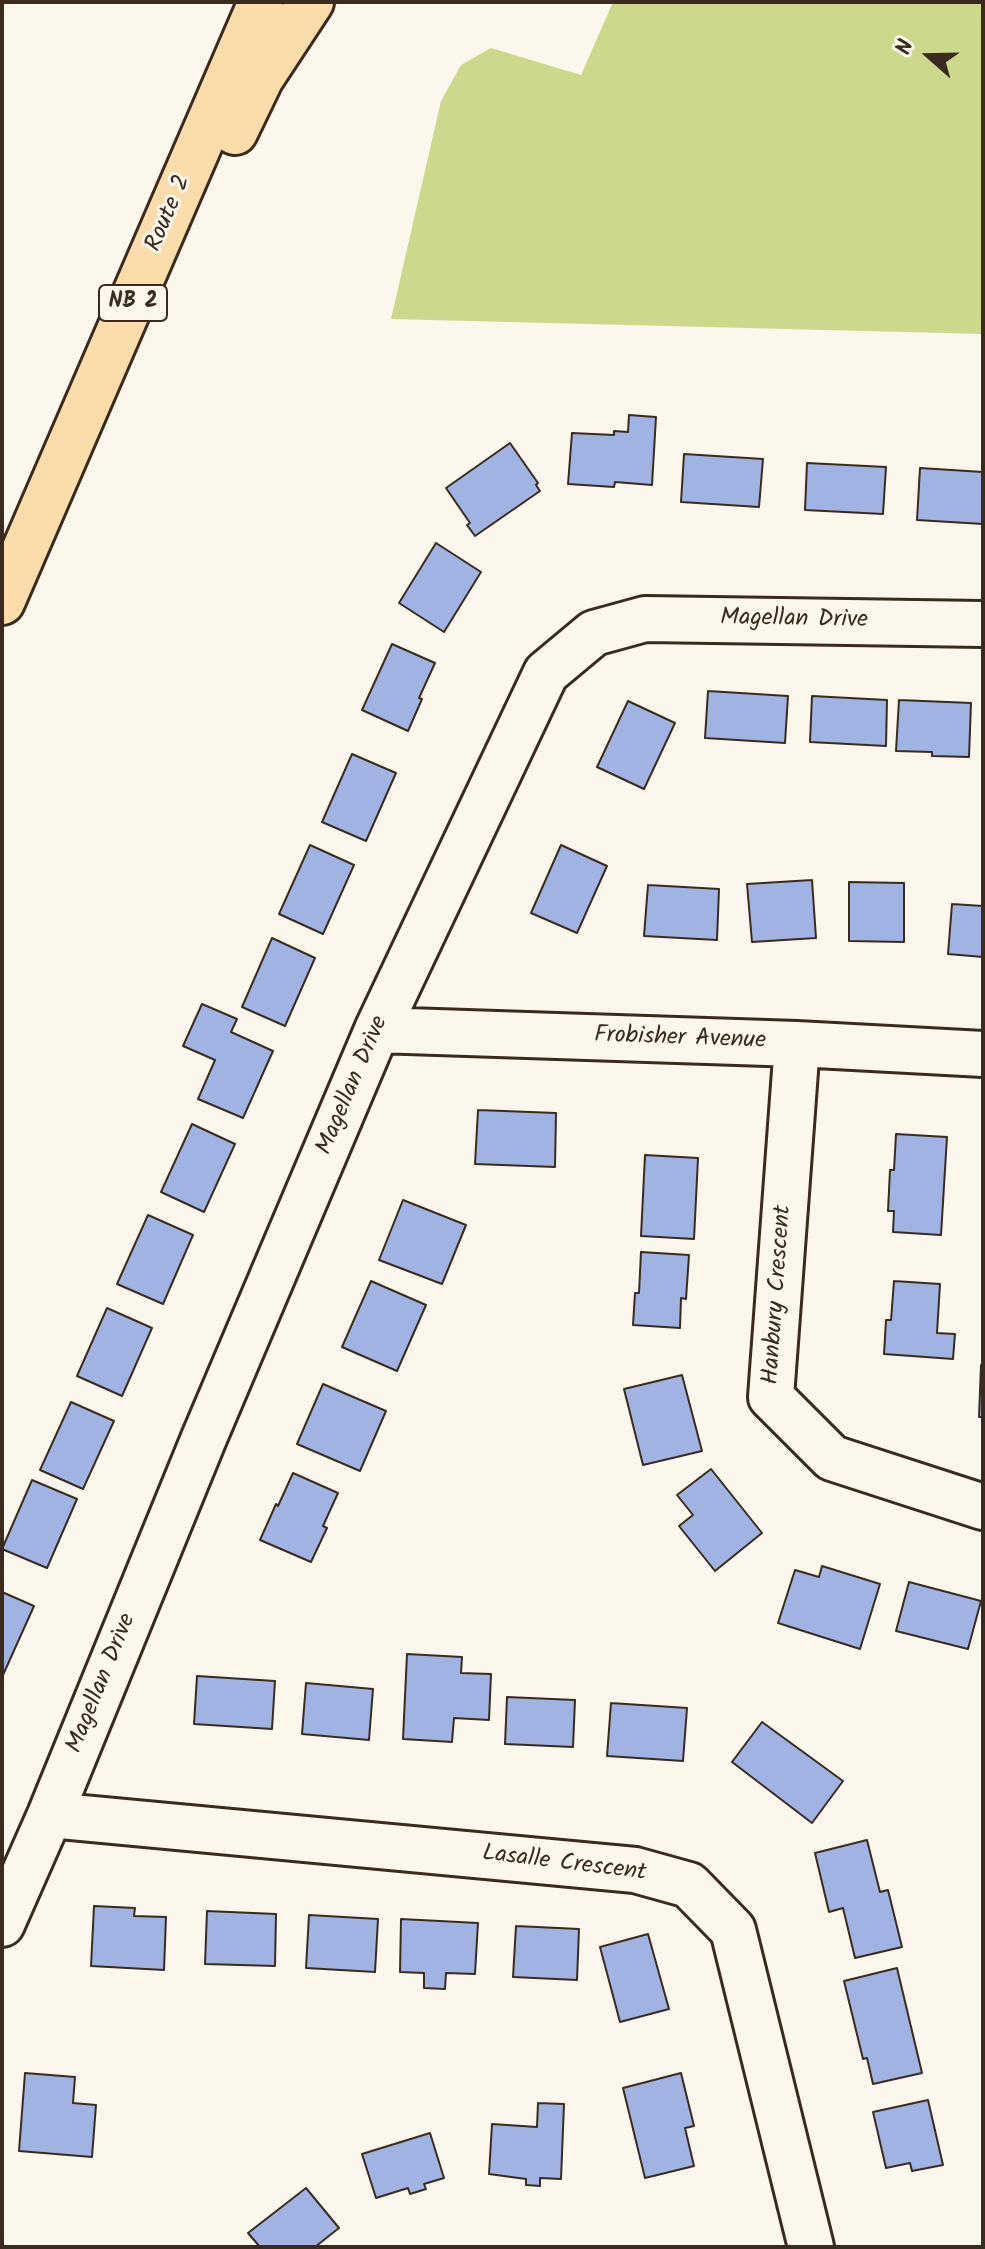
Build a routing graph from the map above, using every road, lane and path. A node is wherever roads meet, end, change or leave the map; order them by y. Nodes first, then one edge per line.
1 (261, 2) edge
2 (311, 2) edge
3 (138, 290) junction
4 (2, 602) edge
5 (983, 624) edge
6 (377, 1030) junction
7 (797, 1044) junction
8 (983, 1054) edge
9 (983, 1507) edge
10 (50, 1815) junction
11 (2, 1924) edge
12 (811, 2247) edge

1 - 3 highway, Route 2 / NB 2
2 - 3 highway
3 - 4 highway, Route 2 / NB 2
5 - 6 street, Magellan Drive
6 - 7 street, Frobisher Avenue
6 - 10 street, Magellan Drive
7 - 8 street, Frobisher Avenue
7 - 9 street, Hanbury Crescent
10 - 11 street, Magellan Drive
10 - 12 street, Lasalle Crescent

